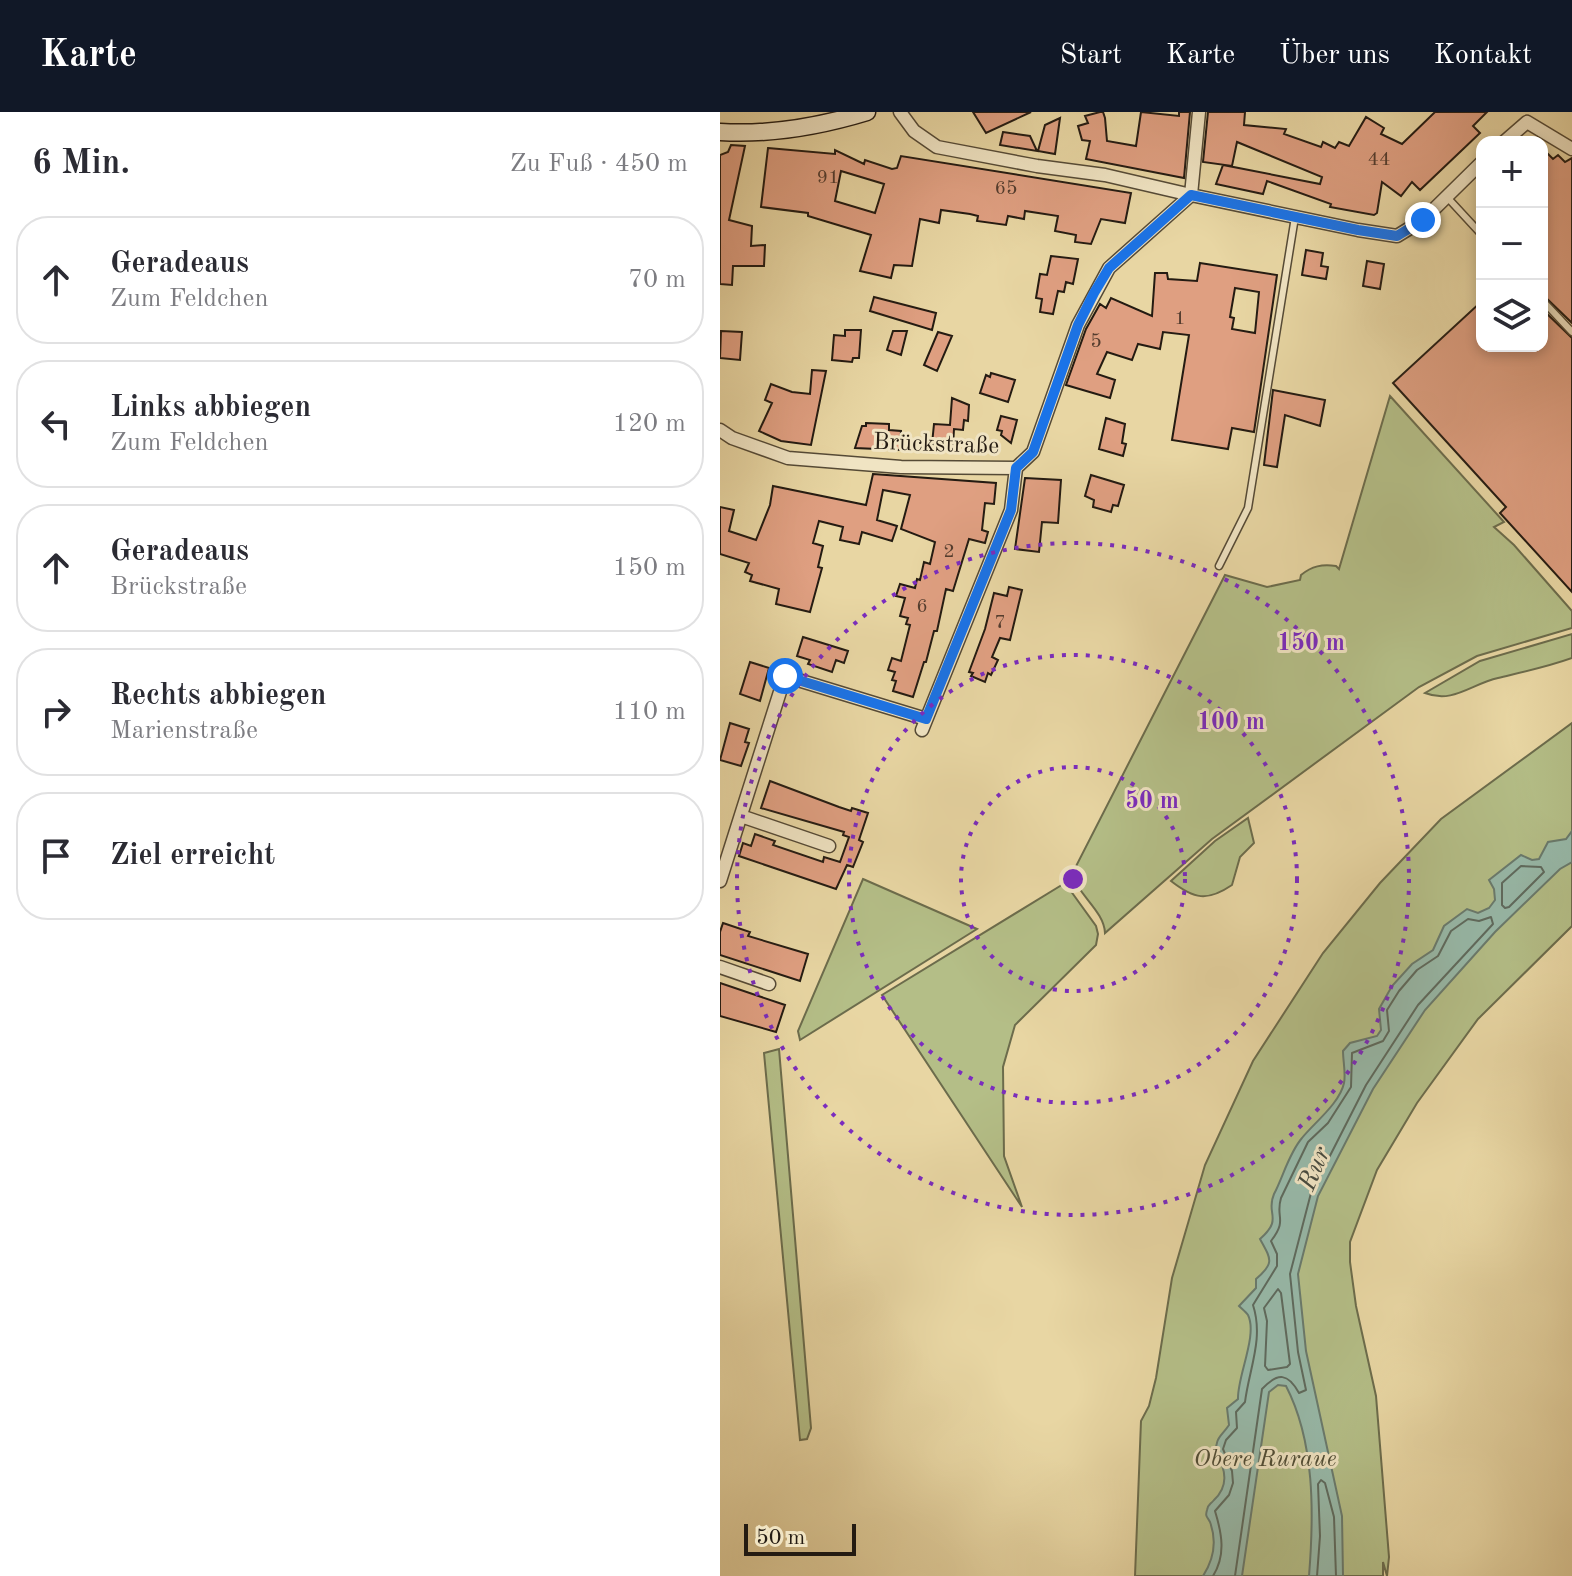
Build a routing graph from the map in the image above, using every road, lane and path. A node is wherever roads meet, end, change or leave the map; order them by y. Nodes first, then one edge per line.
1 (867, 112) edge
2 (900, 112) edge
3 (1199, 112) edge
4 (1528, 117) edge
5 (720, 132) edge
6 (1510, 136) edge
7 (1572, 149) edge
8 (1476, 168) edge
9 (1191, 195) junction
10 (1446, 196) junction
11 (1295, 217) junction
12 (1476, 228) edge
13 (1548, 306) edge
14 (1572, 332) edge
15 (720, 430) edge
16 (1016, 468) junction
17 (1219, 566) dead end
18 (741, 816) junction
19 (829, 846) dead end
20 (720, 881) edge
21 (720, 967) edge
22 (769, 984) dead end

1 - 5 main road
2 - 9 street
3 - 9 street
4 - 6 street
4 - 7 street
8 - 10 street
9 - 11 street
9 - 16 street, Brückstraße
10 - 11 street
10 - 12 lane
11 - 17 lane
13 - 14 lane
15 - 16 street, Brückstraße
16 - 18 street
18 - 19 street
18 - 20 street
21 - 22 street

